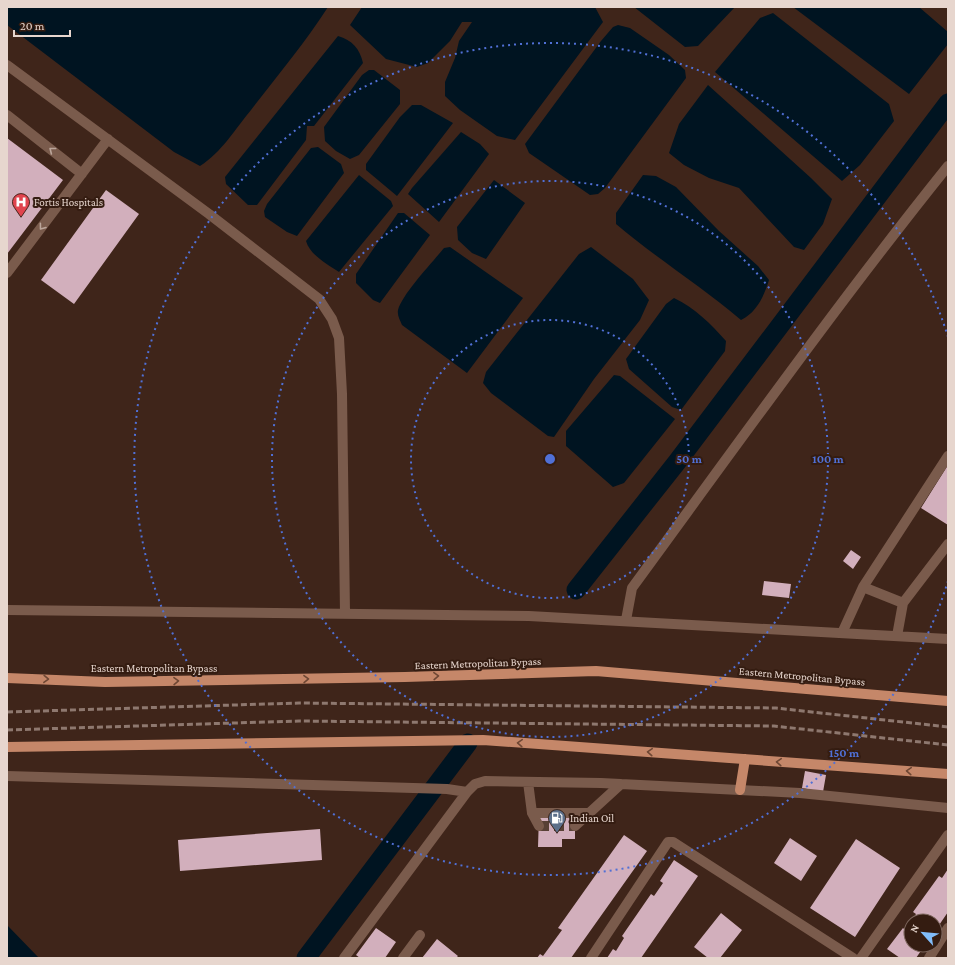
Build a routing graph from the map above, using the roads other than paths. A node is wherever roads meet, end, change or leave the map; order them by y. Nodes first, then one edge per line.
1 (7, 65) edge
2 (7, 115) edge
3 (108, 139) junction
4 (948, 166) edge
5 (82, 174) junction
6 (7, 274) edge
7 (948, 456) edge
8 (948, 544) edge
9 (863, 587) junction
10 (903, 603) junction
11 (7, 610) edge
12 (345, 613) junction
13 (626, 620) junction
14 (842, 633) junction
15 (897, 636) junction
16 (947, 638) edge
17 (7, 678) edge
18 (948, 701) edge
19 (7, 747) edge
20 (745, 759) junction
21 (948, 774) edge
22 (7, 776) edge
23 (528, 782) junction
24 (621, 784) junction
25 (740, 790) junction
26 (467, 792) junction
27 (948, 808) edge
28 (532, 813) junction
29 (590, 813) junction
30 (539, 826) dead end
31 (575, 826) tunnel mouth
32 (948, 835) edge
33 (948, 928) edge
34 (420, 935) dead end
35 (344, 958) edge
36 (403, 958) edge
37 (592, 958) edge
38 (853, 958) edge
39 (861, 958) edge
40 (929, 958) edge

1 - 3 street
5 -> 2 street
3 - 5 street
3 - 12 street
4 - 13 street
5 -> 6 street
7 - 9 street
8 - 10 street
9 - 10 street
9 - 14 street
10 - 15 street
11 - 12 street
12 - 13 street
13 - 14 street
14 - 15 street
15 - 16 street
17 -> 18 main road, Eastern Metropolitan Bypass
20 -> 19 main road
21 -> 20 main road
20 - 25 main road
22 - 26 street
23 - 24 street
23 - 26 street
23 - 28 street
24 - 25 street
24 - 29 street
25 - 27 street
26 - 35 street
28 - 29 street
28 - 30 street
29 - 31 street
32 - 39 street
33 - 40 street
34 - 36 street
37 - 38 street

